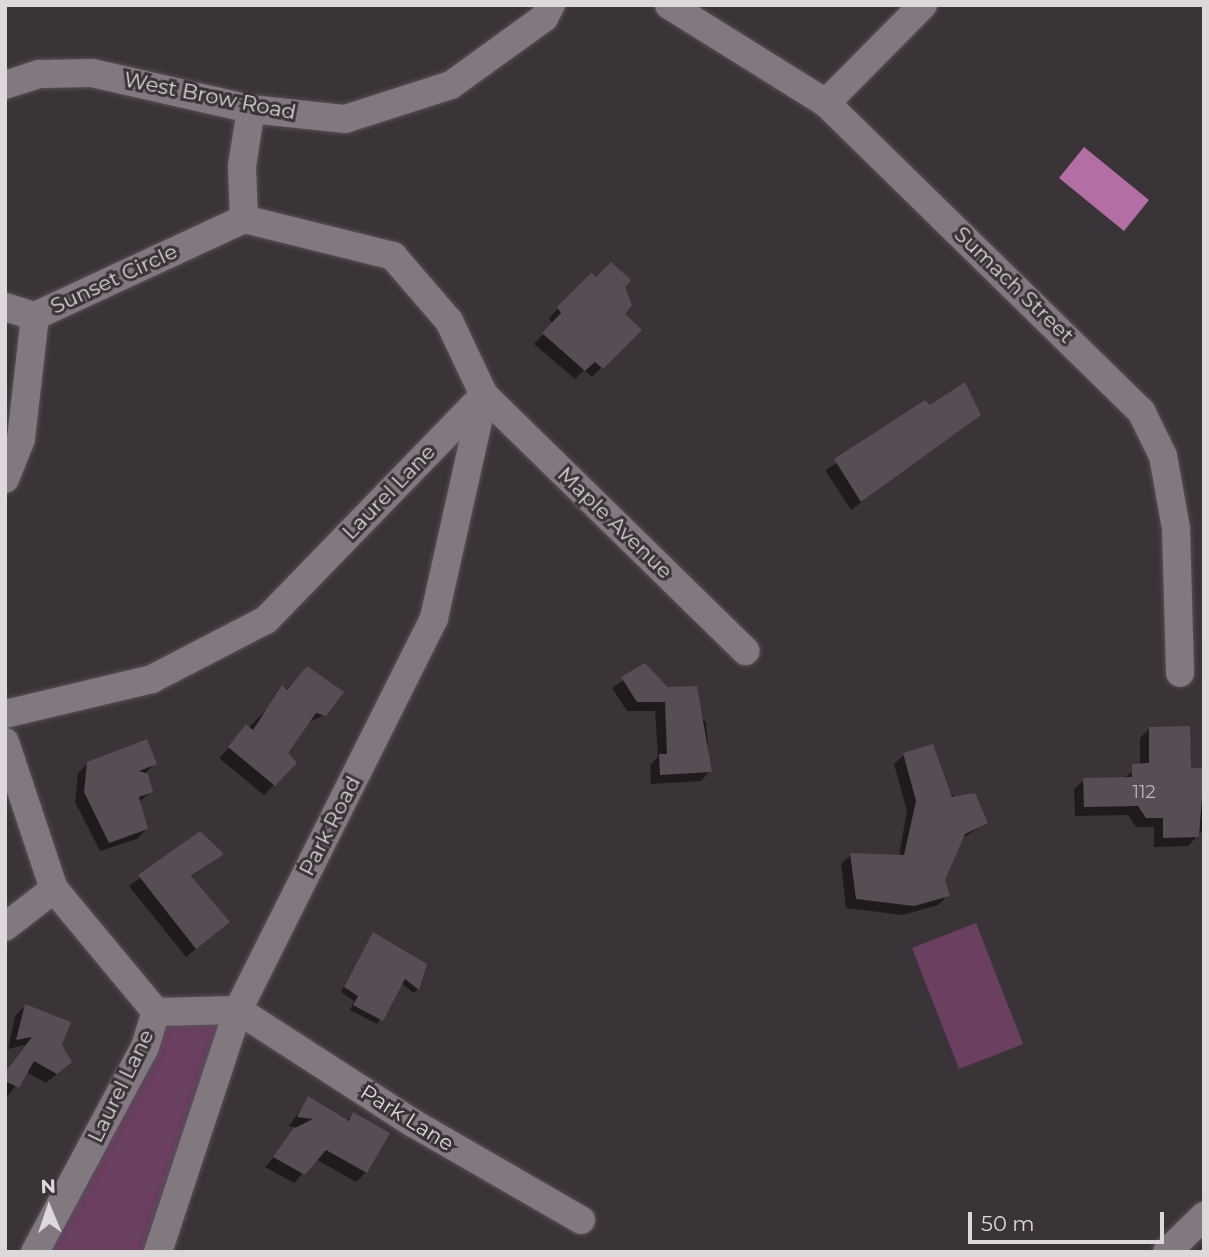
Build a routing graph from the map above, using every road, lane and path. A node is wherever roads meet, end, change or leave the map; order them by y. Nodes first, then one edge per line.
1 (551, 5) edge
2 (669, 5) edge
3 (923, 5) edge
4 (5, 85) edge
5 (826, 103) junction
6 (251, 108) junction
7 (244, 219) junction
8 (5, 307) edge
9 (35, 316) junction
10 (484, 396) junction
11 (5, 479) edge
12 (745, 651) dead end
13 (1180, 673) dead end
14 (5, 714) edge
15 (5, 742) edge
16 (54, 889) junction
17 (5, 927) edge
18 (238, 1010) junction
19 (156, 1012) junction
20 (1204, 1216) edge
21 (581, 1220) dead end
22 (35, 1252) edge
23 (158, 1252) edge
24 (1167, 1252) edge

1 - 6 street, West Brow Road
2 - 5 street, Sumach Street
3 - 5 street
4 - 6 street, West Brow Road
5 - 13 street, Sumach Street
6 - 7 street
7 - 9 street, Sunset Circle
7 - 10 street
8 - 9 street
9 - 11 street, Sunset Circle
10 - 12 street, Maple Avenue
10 - 14 street, Laurel Lane
10 - 18 street, Park Road
15 - 16 street, Laurel Lane
16 - 17 street
16 - 19 street, Laurel Lane
18 - 19 street
18 - 21 street, Park Lane
18 - 23 street, Park Road
19 - 22 street, Laurel Lane
20 - 24 street

